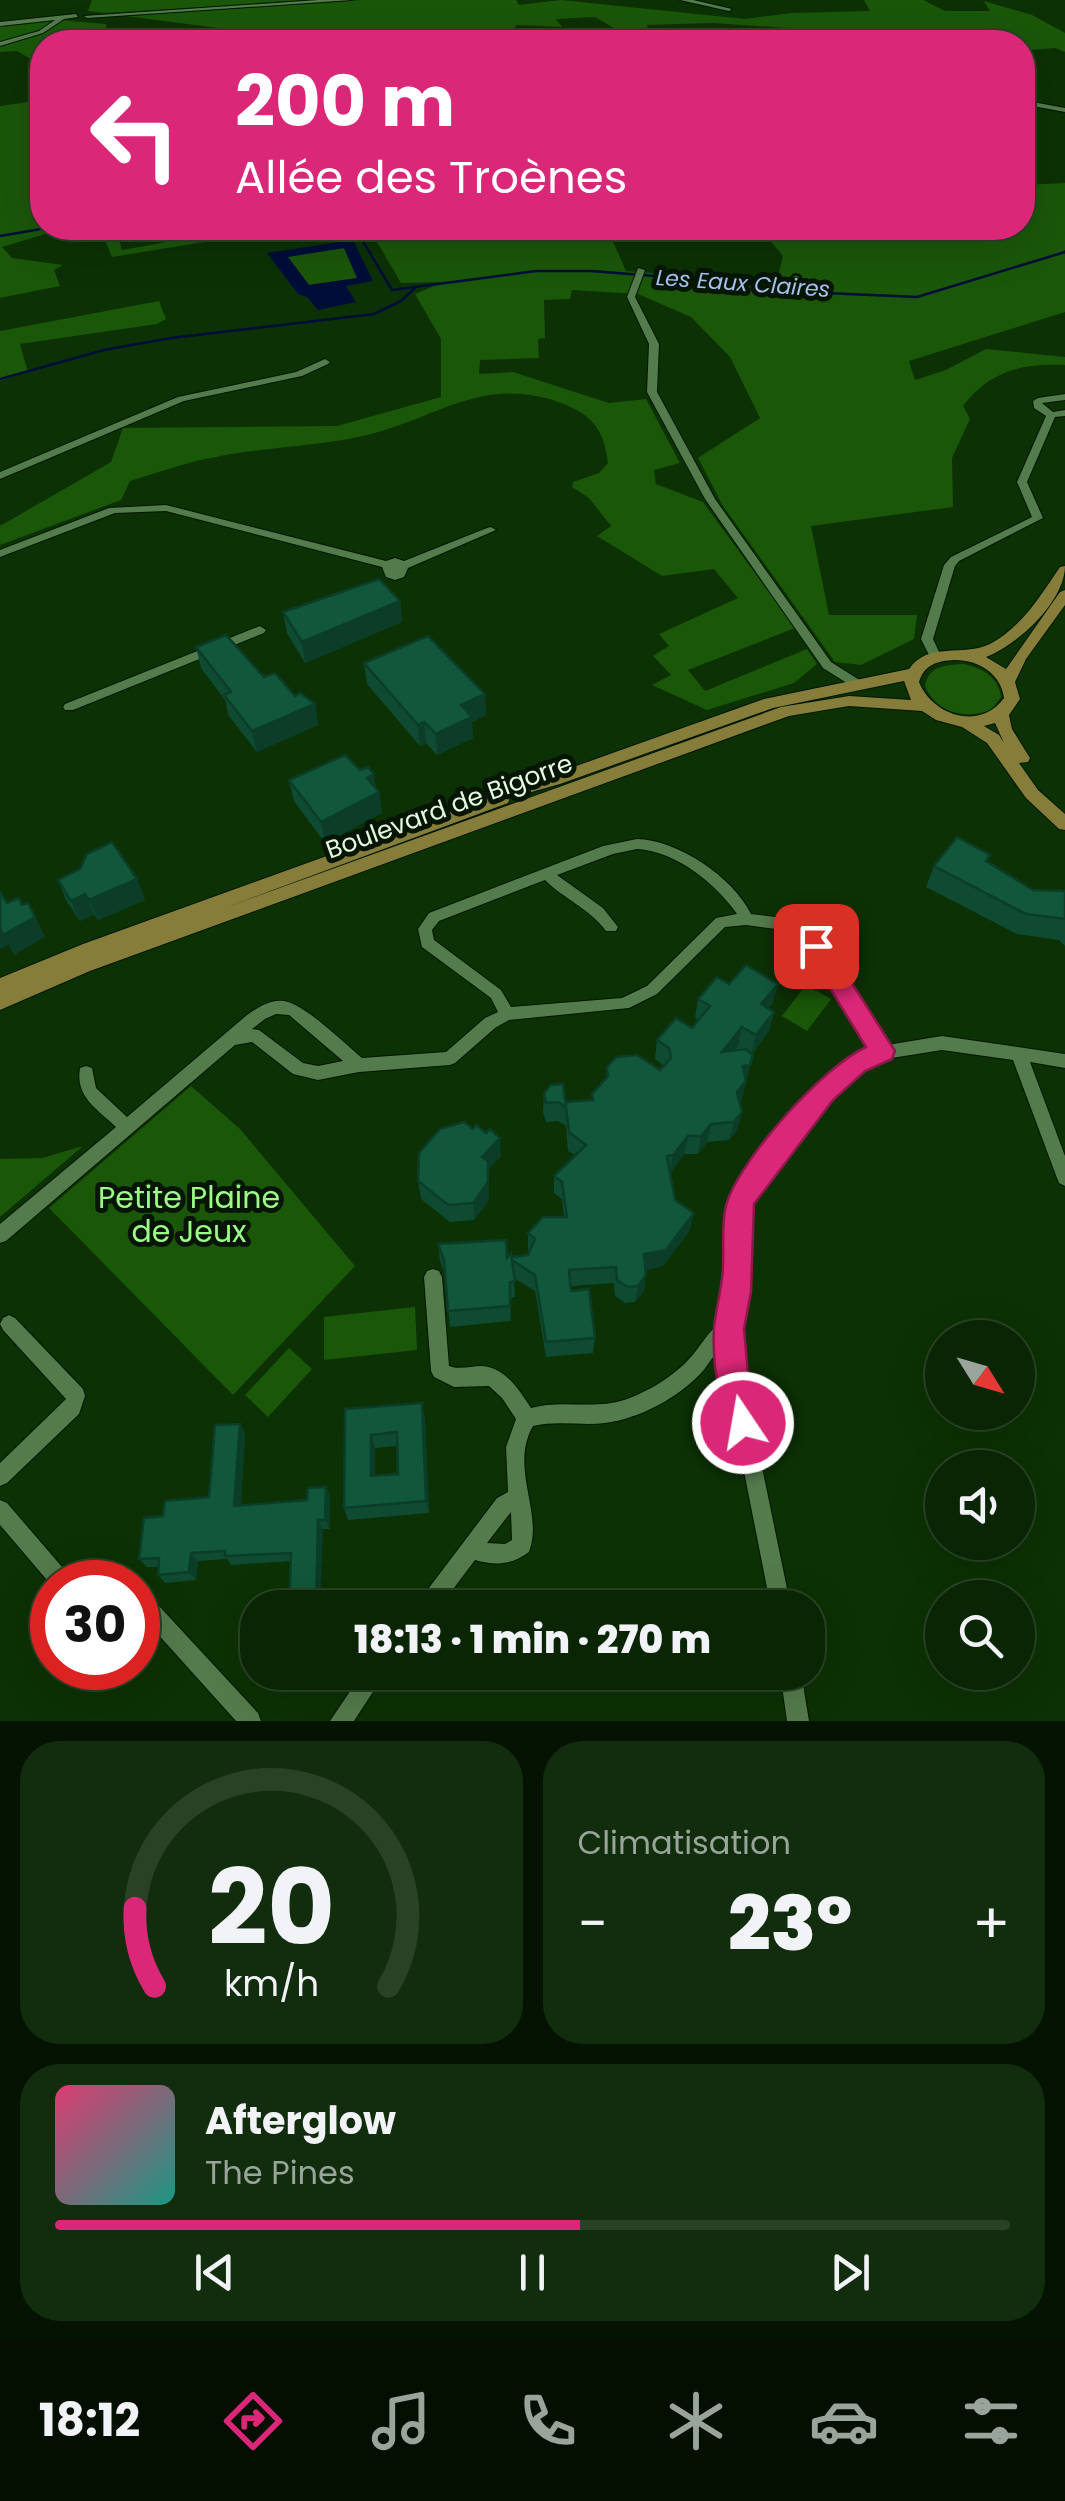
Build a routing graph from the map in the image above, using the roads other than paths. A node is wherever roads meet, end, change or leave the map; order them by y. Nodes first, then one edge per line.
1 (349, 0) edge
2 (684, 0) edge
3 (729, 8) dead end
4 (62, 18) junction
5 (0, 24) edge
6 (44, 30) edge
7 (30, 35) edge
8 (0, 44) edge
9 (1035, 104) edge
10 (1065, 110) edge
11 (640, 273) dead end
12 (325, 362) dead end
13 (1065, 397) edge
14 (1065, 414) edge
15 (1051, 415) junction
16 (0, 476) edge
17 (491, 530) dead end
18 (0, 554) edge
19 (1065, 570) edge
20 (1065, 595) edge
21 (260, 630) dead end
22 (964, 655) junction
23 (935, 656) junction
24 (827, 665) junction
25 (912, 674) junction
26 (1008, 681) junction
27 (857, 684) junction
28 (823, 690) junction
29 (924, 706) junction
30 (68, 708) dead end
31 (1001, 715) junction
32 (963, 722) junction
33 (554, 780) junction
34 (441, 809) joint
35 (1065, 814) edge
36 (400, 822) joint
37 (1065, 824) edge
38 (547, 873) junction
39 (746, 919) junction
40 (611, 927) dead end
41 (110, 942) junction
42 (0, 986) edge
43 (0, 1002) edge
44 (507, 1014) junction
45 (231, 1039) junction
46 (882, 1051) junction
47 (1020, 1055) junction
48 (1065, 1061) edge
49 (360, 1065) junction
50 (86, 1072) dead end
51 (127, 1127) junction
52 (1065, 1178) edge
53 (0, 1235) edge
54 (433, 1277) dead end
55 (9, 1324) dead end
56 (729, 1329) junction
57 (527, 1418) junction
58 (0, 1476) edge
59 (519, 1496) junction
60 (0, 1510) edge
61 (471, 1548) junction
62 (43, 1560) edge
63 (440, 1590) edge
64 (778, 1590) edge
65 (160, 1622) edge
66 (363, 1690) edge
67 (793, 1690) edge
68 (250, 1721) edge
69 (341, 1721) edge
70 (798, 1721) edge

1 - 4 street
2 - 3 street
4 - 5 street
4 - 6 street
7 - 8 street
9 - 10 street
11 - 24 street
12 - 16 street
13 - 15 street
14 - 15 street
15 - 23 street
17 - 18 street
19 - 22 main road
20 - 26 main road
21 - 30 street
22 - 23 main road
22 - 26 main road
23 - 25 main road
24 - 27 street
24 - 28 street
25 - 27 main road
25 - 29 main road
26 - 31 main road
27 - 28 main road
28 - 33 main road
29 - 32 main road
29 - 43 main road, Boulevard de Bigorre
31 - 32 main road
31 - 35 main road
32 - 37 main road
33 - 34 main road
33 - 41 main road, Boulevard de Bigorre
34 - 36 street
36 - 41 main road
38 - 39 street
38 - 40 street
38 - 44 street
39 - 44 street
39 - 46 street
41 - 42 main road, Boulevard de Bigorre
44 - 49 street
45 - 49 street
45 - 49 street
45 - 51 street
46 - 47 street
46 - 56 street
47 - 48 street
47 - 52 street
50 - 51 street
51 - 53 street
54 - 57 street
55 - 58 street
56 - 57 street
56 - 64 street
57 - 59 street
59 - 61 street
59 - 61 street
60 - 62 street
61 - 63 street
65 - 68 street
66 - 69 street
67 - 70 street

